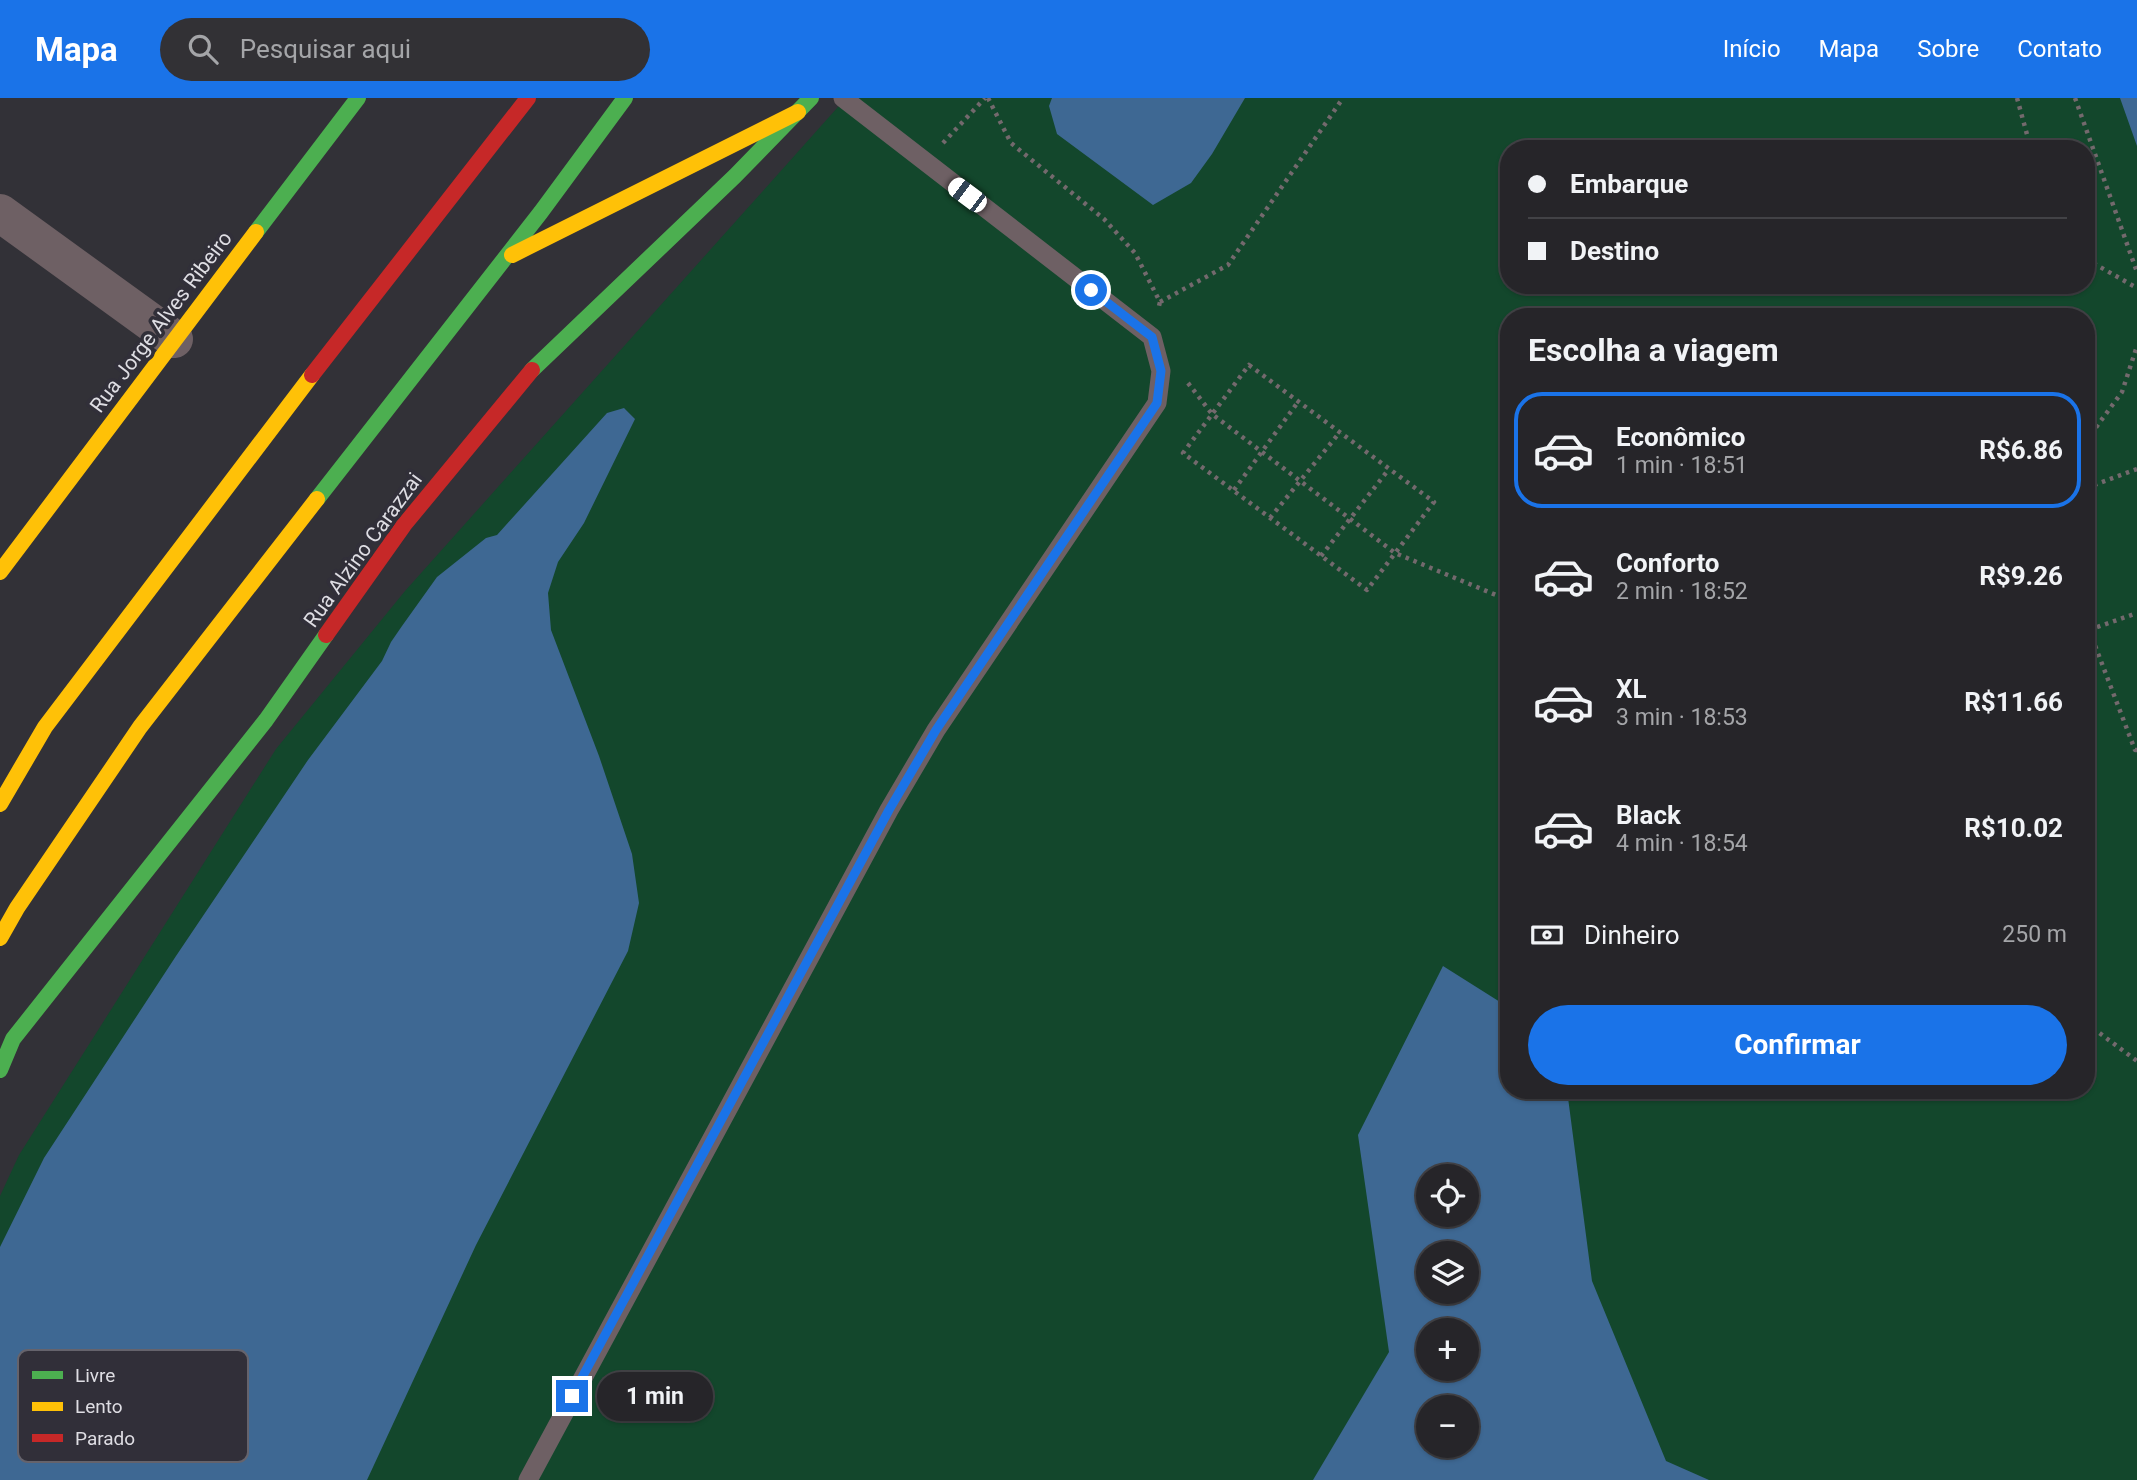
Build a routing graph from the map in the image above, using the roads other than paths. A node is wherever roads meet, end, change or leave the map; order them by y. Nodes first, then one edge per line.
1 (358, 98) edge
2 (528, 98) edge
3 (625, 98) edge
4 (811, 98) edge
5 (843, 98) edge
6 (798, 112) junction
7 (0, 213) edge
8 (504, 259) junction
9 (174, 339) junction
10 (0, 572) edge
11 (45, 727) junction
12 (0, 770) edge
13 (0, 804) edge
14 (0, 938) edge
15 (0, 1070) edge
16 (528, 1480) edge

1 - 9 main road, Rua Jorge Alves Ribeiro
2 - 11 main road
3 - 8 main road
4 - 6 main road, Rua Alzino Carazzai
5 - 16 lane
6 - 8 main road
6 - 15 main road, Rua Alzino Carazzai
7 - 9 street
8 - 14 main road
9 - 10 main road, Rua Jorge Alves Ribeiro
11 - 12 main road
11 - 13 main road

